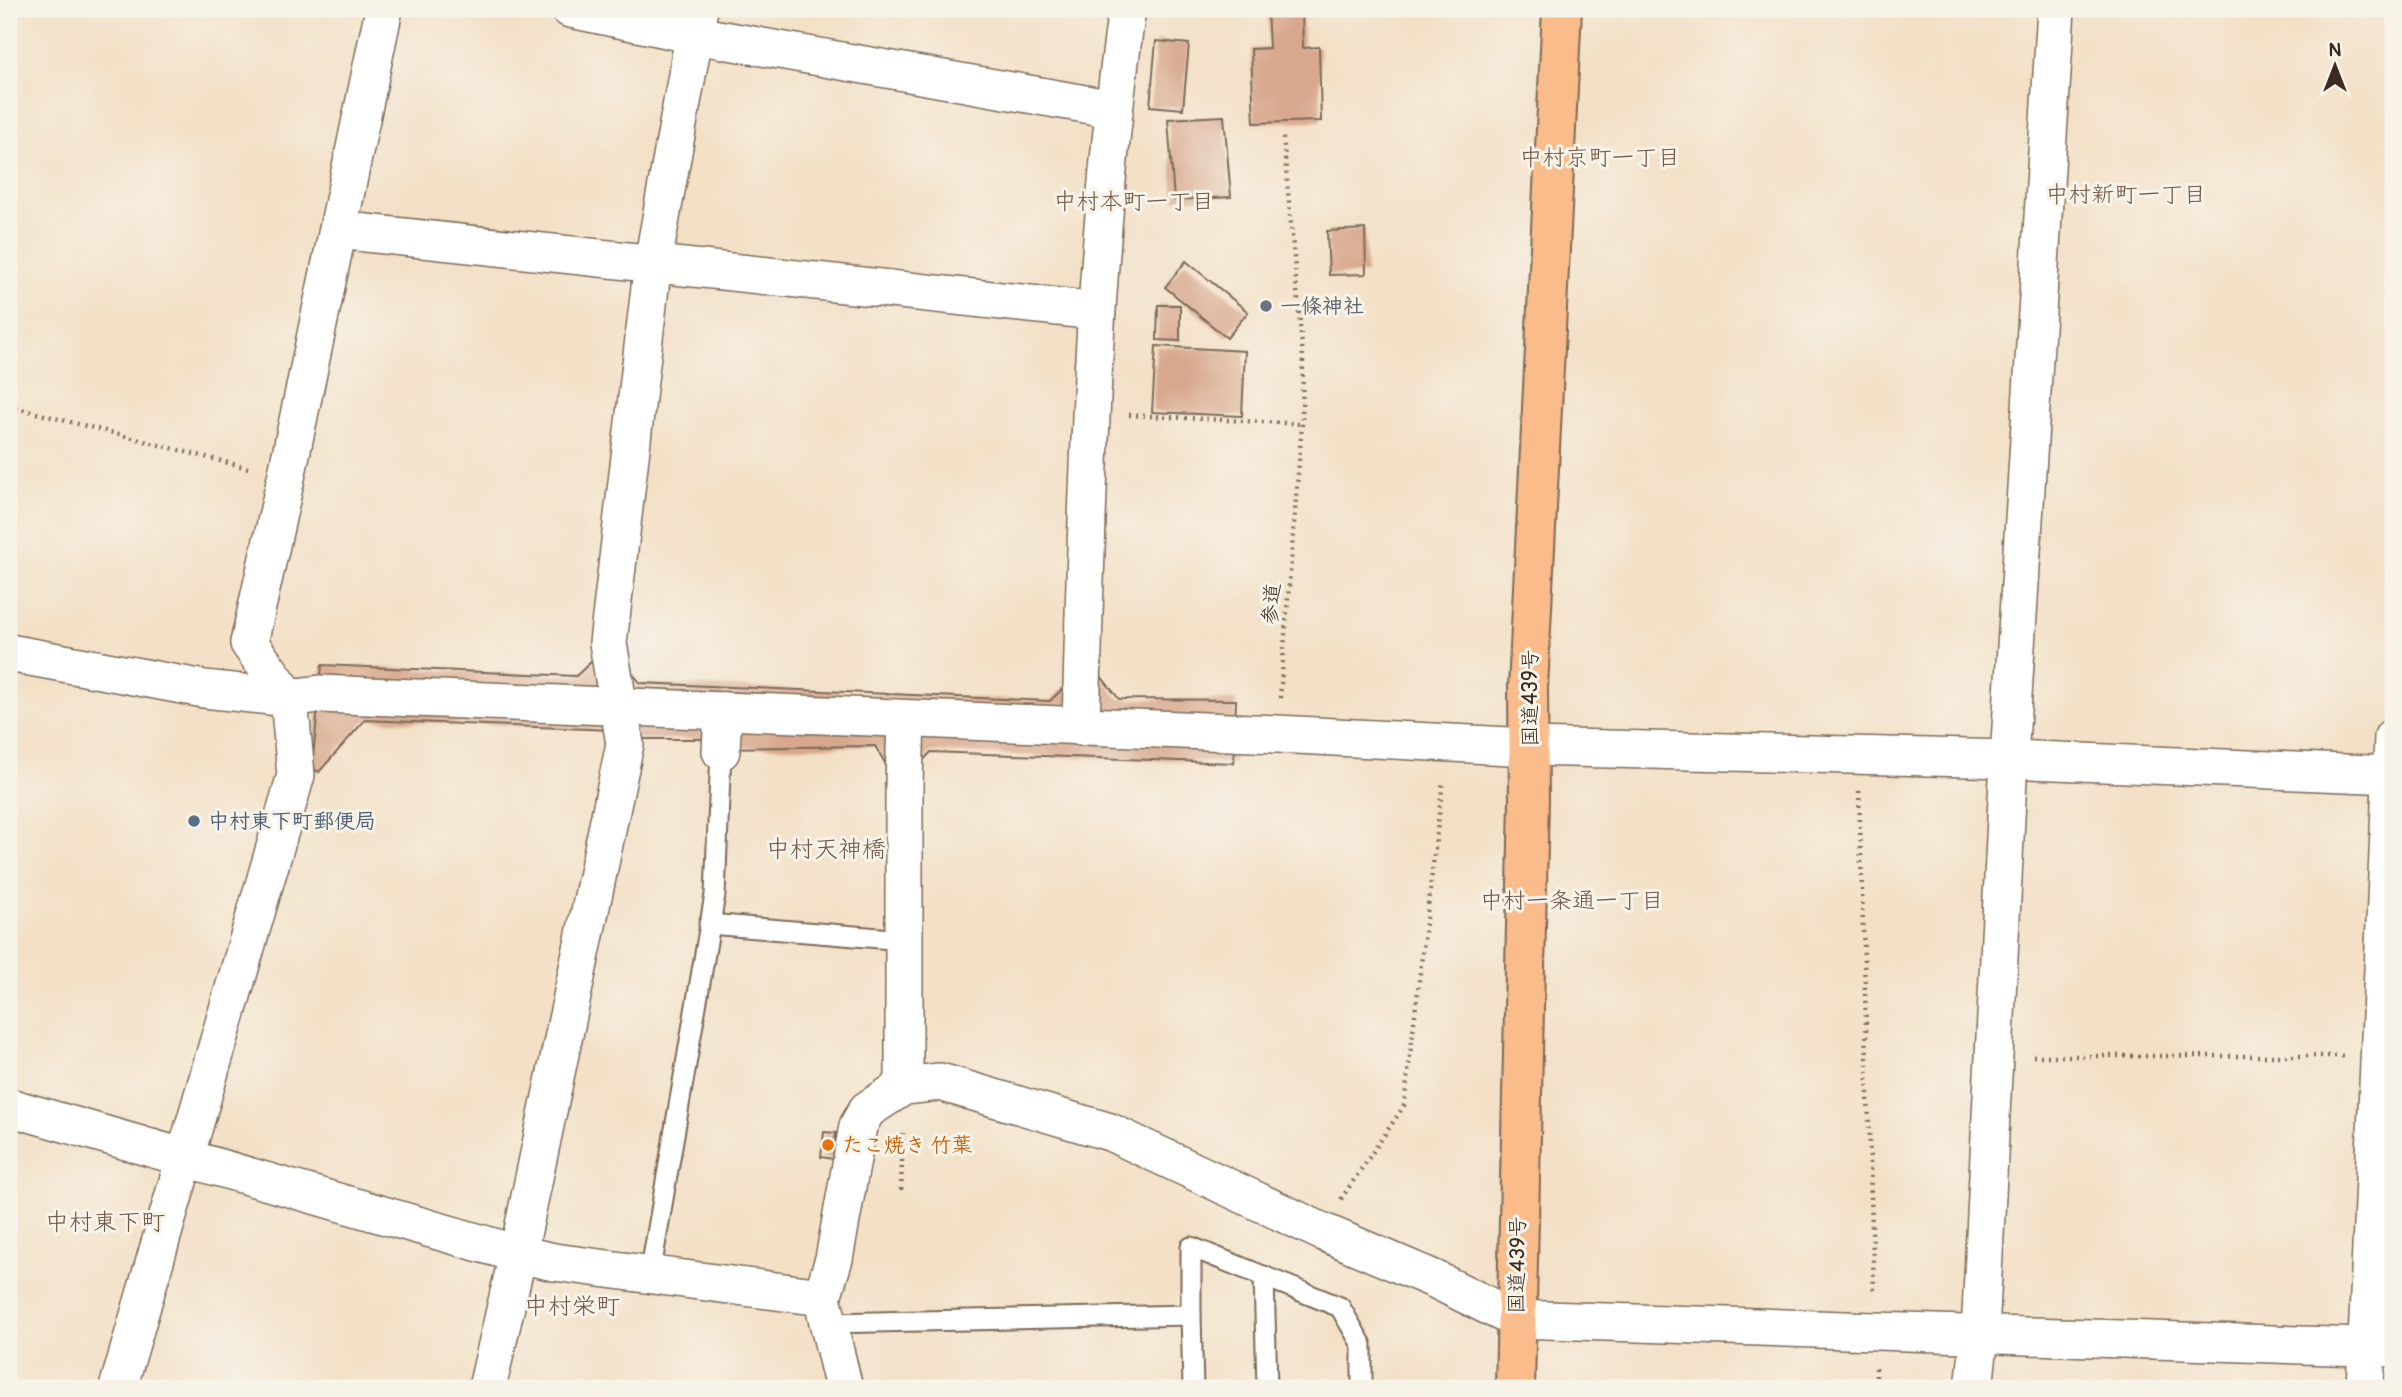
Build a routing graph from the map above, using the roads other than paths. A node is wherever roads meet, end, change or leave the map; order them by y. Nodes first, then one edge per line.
1 (384, 9) edge
2 (570, 9) edge
3 (1127, 9) edge
4 (1562, 9) edge
5 (2056, 9) edge
6 (697, 22) edge
7 (1112, 109) junction
8 (338, 230) junction
9 (653, 262) junction
10 (1096, 310) junction
11 (9, 653) edge
12 (289, 698) junction
13 (619, 707) junction
14 (723, 711) junction
15 (906, 719) junction
16 (1082, 727) junction
17 (2393, 737) edge
18 (1529, 747) junction
19 (721, 751) joint
20 (2009, 759) junction
21 (2393, 775) edge
22 (709, 924) junction
23 (904, 940) junction
24 (904, 1086) junction
25 (9, 1107) edge
26 (186, 1159) junction
27 (518, 1254) junction
28 (650, 1275) junction
29 (1264, 1276) junction
30 (825, 1310) junction
31 (1191, 1315) junction
32 (1515, 1319) junction
33 (1980, 1334) junction
34 (2380, 1347) edge
35 (118, 1388) edge
36 (487, 1388) edge
37 (844, 1388) edge
38 (1193, 1388) edge
39 (1267, 1388) edge
40 (1362, 1388) edge
41 (1515, 1388) edge
42 (1974, 1388) edge
43 (2365, 1388) edge

1 - 8 street
2 - 6 street
3 - 7 street
4 - 18 highway, 国道439号
5 - 20 street
6 - 7 street
6 - 9 street
7 - 10 street
8 - 9 street
8 - 12 street
9 - 10 street
9 - 13 street
10 - 16 street
11 - 12 street
12 - 13 street
12 - 26 street
13 - 14 street
13 - 27 street
14 - 15 street
14 - 19 street
15 - 16 street
15 - 23 street
16 - 18 street
17 - 21 street
18 - 20 street
18 - 32 highway, 国道439号
19 - 22 lane
20 - 21 street
20 - 33 street
21 - 34 street
22 - 23 lane
22 - 28 lane
23 - 24 street
24 - 30 street
24 - 32 street
25 - 26 street
26 - 27 street
26 - 35 street
27 - 28 street
27 - 36 street
28 - 30 street
29 - 31 lane
29 - 39 lane
29 - 40 lane
30 - 31 lane
30 - 37 street
31 - 38 lane
32 - 33 street
32 - 41 highway, 国道439号
33 - 34 street
33 - 42 street
34 - 43 street

